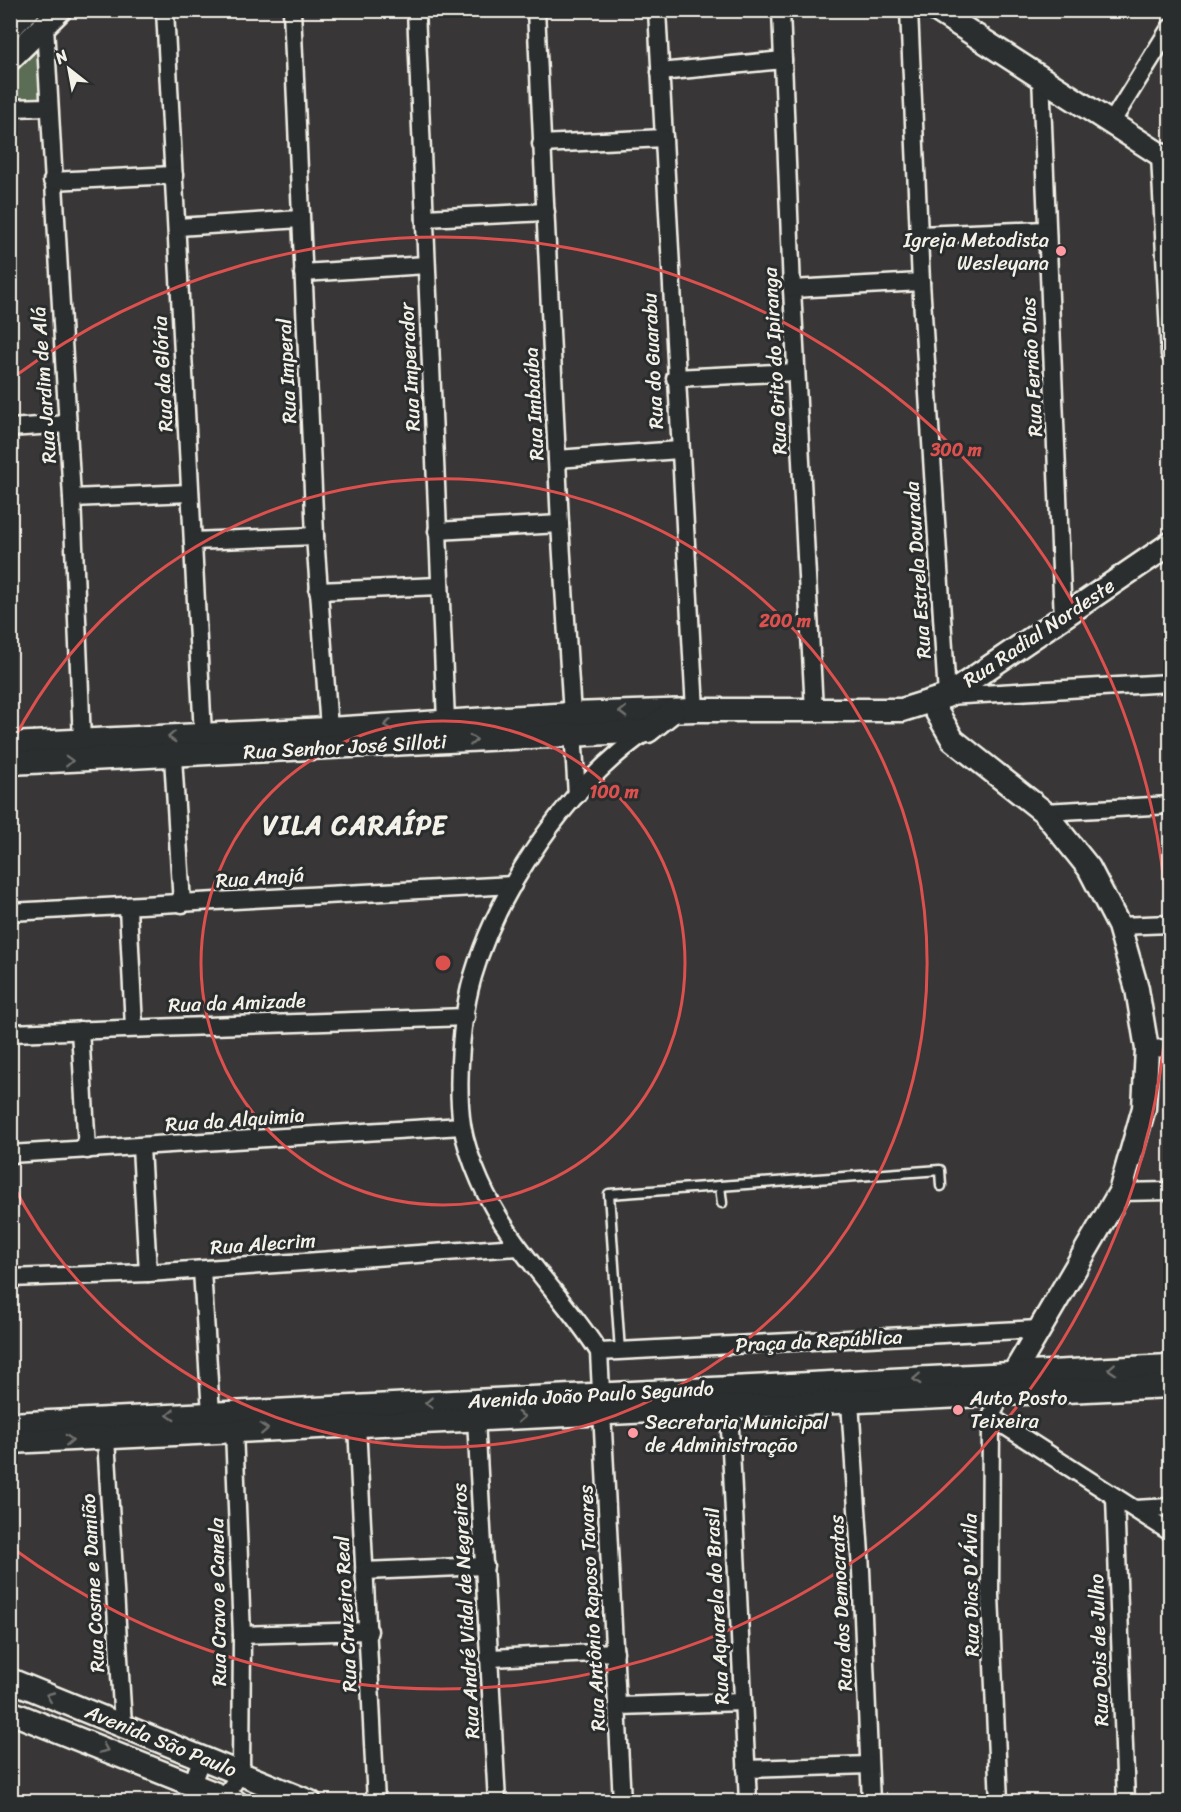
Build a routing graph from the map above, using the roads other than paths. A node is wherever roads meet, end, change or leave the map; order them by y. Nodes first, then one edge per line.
1 (165, 10) edge
2 (292, 10) edge
3 (416, 10) edge
4 (536, 10) edge
5 (657, 10) edge
6 (781, 10) edge
7 (909, 10) edge
8 (936, 10) edge
9 (44, 16) edge
10 (10, 28) edge
11 (1170, 28) edge
12 (10, 59) edge
13 (783, 60) junction
14 (660, 72) junction
15 (1041, 76) junction
16 (48, 107) junction
17 (10, 108) edge
18 (1111, 123) junction
19 (664, 138) junction
20 (541, 144) junction
21 (1165, 158) edge
22 (174, 175) junction
23 (52, 181) junction
24 (546, 212) junction
25 (424, 218) junction
26 (300, 219) junction
27 (178, 227) junction
28 (1046, 230) junction
29 (919, 236) junction
30 (426, 266) junction
31 (303, 273) junction
32 (921, 282) junction
33 (792, 289) junction
34 (1170, 355) edge
35 (796, 372) junction
36 (675, 378) junction
37 (68, 424) junction
38 (10, 428) edge
39 (679, 450) junction
40 (557, 459) junction
41 (190, 493) junction
42 (72, 498) junction
43 (560, 524) junction
44 (437, 531) junction
45 (315, 536) junction
46 (193, 541) junction
47 (1170, 544) edge
48 (1170, 561) edge
49 (1144, 562) junction
50 (440, 586) junction
51 (318, 591) junction
52 (1063, 619) junction
53 (1170, 683) edge
54 (939, 699) junction
55 (814, 710) junction
56 (902, 710) joint
57 (684, 711) junction
58 (446, 721) junction
59 (572, 724) junction
60 (329, 729) junction
61 (648, 730) junction
62 (203, 735) junction
63 (82, 741) junction
64 (10, 744) edge
65 (173, 757) junction
66 (10, 763) edge
67 (578, 795) junction
68 (1170, 805) edge
69 (1044, 812) junction
70 (513, 885) junction
71 (182, 904) junction
72 (128, 908) junction
73 (10, 912) edge
74 (1170, 924) edge
75 (1119, 926) junction
76 (466, 1017) junction
77 (134, 1028) junction
78 (80, 1030) junction
79 (10, 1033) edge
80 (1170, 1048) edge
81 (1147, 1049) junction
82 (462, 1126) junction
83 (141, 1147) junction
84 (87, 1150) junction
85 (10, 1154) edge
86 (720, 1186) junction
87 (942, 1186) dead end
88 (1170, 1191) edge
89 (1120, 1192) junction
90 (722, 1203) dead end
91 (518, 1247) junction
92 (202, 1270) junction
93 (148, 1273) junction
94 (10, 1278) edge
95 (1040, 1329) junction
96 (620, 1351) junction
97 (599, 1352) junction
98 (1170, 1366) edge
99 (1014, 1373) junction
100 (1170, 1386) edge
101 (999, 1394) junction
102 (850, 1402) junction
103 (603, 1404) junction
104 (729, 1408) junction
105 (211, 1413) junction
106 (991, 1417) junction
107 (476, 1419) junction
108 (10, 1424) edge
109 (357, 1425) junction
110 (234, 1430) junction
111 (106, 1438) junction
112 (10, 1442) edge
113 (1114, 1497) junction
114 (1170, 1508) edge
115 (1135, 1509) junction
116 (1170, 1532) edge
117 (485, 1566) junction
118 (364, 1571) junction
119 (369, 1631) junction
120 (242, 1635) junction
121 (615, 1652) junction
122 (491, 1658) junction
123 (10, 1680) edge
124 (742, 1702) junction
125 (619, 1706) junction
126 (10, 1712) edge
127 (123, 1725) junction
128 (202, 1757) junction
129 (869, 1765) junction
130 (746, 1769) junction
131 (241, 1773) junction
132 (194, 1793) edge
133 (224, 1800) edge
134 (310, 1802) edge
135 (376, 1802) edge
136 (497, 1802) edge
137 (622, 1802) edge
138 (748, 1802) edge
139 (871, 1802) edge
140 (999, 1802) edge
141 (1126, 1802) edge

1 - 22 street, Rua da Glória
2 - 26 street, Rua Imperal
3 - 25 street, Rua Imperador
4 - 20 street, Rua Imbaúba
5 - 14 street, Rua do Guarabu
6 - 13 street, Rua Grito do Ipiranga
7 - 29 street, Rua Estrela Dourada
8 - 15 street
9 - 10 street
9 - 12 street
9 - 16 street, Rua Jardim de Alá
11 - 18 street
13 - 14 street
13 - 33 street, Rua Grito do Ipiranga
14 - 19 street, Rua do Guarabu
15 - 18 street
15 - 28 street, Rua Fernão Dias
16 - 17 street
16 - 23 street, Rua Jardim de Alá
18 - 21 street
19 - 20 street
19 - 36 street, Rua do Guarabu
20 - 24 street, Rua Imbaúba
21 - 34 street
22 - 23 street
22 - 27 street, Rua da Glória
23 - 37 street, Rua Jardim de Alá
24 - 25 street
24 - 40 street, Rua Imbaúba
25 - 30 street, Rua Imperador
26 - 27 street
26 - 31 street, Rua Imperal
27 - 41 street, Rua da Glória
28 - 29 street
28 - 52 street, Rua Fernão Dias
29 - 32 street, Rua Estrela Dourada
30 - 31 street
30 - 44 street, Rua Imperador
31 - 45 street, Rua Imperal
32 - 33 street
32 - 54 street, Rua Estrela Dourada
33 - 35 street, Rua Grito do Ipiranga
35 - 36 street
35 - 55 street, Rua Grito do Ipiranga
36 - 39 street, Rua do Guarabu
37 - 38 street
37 - 42 street, Rua Jardim de Alá
39 - 40 street
39 - 57 street, Rua do Guarabu
40 - 43 street, Rua Imbaúba
41 - 42 street
41 - 46 street, Rua da Glória
42 - 63 street, Rua Jardim de Alá
43 - 44 street
43 - 59 street, Rua Imbaúba
44 - 50 street, Rua Imperador
45 - 46 street
45 - 51 street, Rua Imperal
46 - 62 street, Rua da Glória
47 - 49 street, Rua Radial Nordeste
48 - 49 street
49 - 52 street, Rua Radial Nordeste
50 - 51 street
50 - 58 street, Rua Imperador
51 - 60 street, Rua Imperal
52 - 54 street, Rua Radial Nordeste
53 - 54 street
54 - 56 street, Rua Radial Nordeste
54 - 69 street
55 - 56 street, Rua Senhor José Silloti
55 - 57 street, Rua Senhor José Silloti
57 -> 59 street, Rua Senhor José Silloti
57 - 61 street
58 - 59 street, Rua Senhor José Silloti
58 -> 60 street, Rua Senhor José Silloti
59 - 61 street, Rua Senhor José Silloti
65 -> 59 street, Rua Senhor José Silloti
59 - 67 street, Rua Imbaúba
60 - 62 street, Rua Senhor José Silloti
61 - 67 street
62 -> 63 street, Rua Senhor José Silloti
63 - 64 street, Rua Senhor José Silloti
66 -> 65 street, Rua Senhor José Silloti
65 - 71 street
67 - 70 street
68 - 69 street
69 - 75 street
70 - 71 street, Rua Anajá
70 - 76 street
71 - 72 street, Rua Anajá
72 - 73 street, Rua Anajá
72 - 77 street
74 - 75 street
75 - 81 street
76 - 77 street, Rua da Amizade
76 - 82 street
77 - 78 street, Rua da Amizade
78 - 79 street, Rua da Amizade
78 - 84 street
80 - 81 street
81 - 89 street
82 - 83 street, Rua da Alquimia
82 - 91 street
83 - 84 street, Rua da Alquimia
83 - 93 street
84 - 85 street, Rua da Alquimia
86 - 87 lane
86 - 90 lane
86 - 96 lane
88 - 89 street
89 - 95 street
91 - 92 street, Rua Alecrim
91 - 97 street
92 - 93 street, Rua Alecrim
92 - 105 street
93 - 94 street, Rua Alecrim
95 - 96 street, Praça da República
95 - 99 street
96 - 97 street, Praça da República
97 - 103 street
98 -> 99 street, Avenida João Paulo Segundo
99 - 101 street, Rua Dias D'Ávila
99 -> 103 street, Avenida João Paulo Segundo
100 - 101 street, Avenida João Paulo Segundo
101 - 102 street, Avenida João Paulo Segundo
101 - 106 street, Rua Dias D'Ávila
102 - 104 street, Avenida João Paulo Segundo
102 - 129 street, Rua dos Democratas
103 - 104 street, Avenida João Paulo Segundo
103 -> 105 street, Avenida João Paulo Segundo
107 -> 103 street, Avenida João Paulo Segundo
103 - 121 street, Rua Antônio Raposo Tavares
104 - 124 street, Rua Aquarela do Brasil
105 -> 108 street, Avenida João Paulo Segundo
106 - 113 street
106 - 140 street, Rua Dias D'Ávila
107 - 109 street, Avenida João Paulo Segundo
107 - 117 street, Rua André Vidal de Negreiros
110 -> 109 street, Avenida João Paulo Segundo
109 - 118 street, Rua Cruzeiro Real
110 - 111 street, Avenida João Paulo Segundo
110 - 120 street, Rua Cravo e Canela
112 -> 111 street, Avenida João Paulo Segundo
111 - 127 street, Rua Cosme e Damião
113 - 115 street
113 - 141 street, Rua Dois de Julho
114 - 115 street
115 - 116 street
117 - 118 street
117 - 122 street, Rua André Vidal de Negreiros
118 - 119 street, Rua Cruzeiro Real
119 - 120 street
119 - 135 street, Rua Cruzeiro Real
120 - 131 street, Rua Cravo e Canela
121 - 122 street
121 - 125 street, Rua Antônio Raposo Tavares
122 - 136 street, Rua André Vidal de Negreiros
127 -> 123 street, Avenida São Paulo
124 - 125 street
124 - 130 street, Rua Aquarela do Brasil
125 - 137 street, Rua Antônio Raposo Tavares
126 -> 132 street, Avenida São Paulo
127 - 128 street, Avenida São Paulo
128 - 131 street, Avenida São Paulo
128 - 132 street
129 - 130 street
129 - 139 street, Rua dos Democratas
130 - 138 street, Rua Aquarela do Brasil
131 - 133 street
131 - 134 street, Avenida São Paulo
132 - 133 street, Avenida São Paulo

